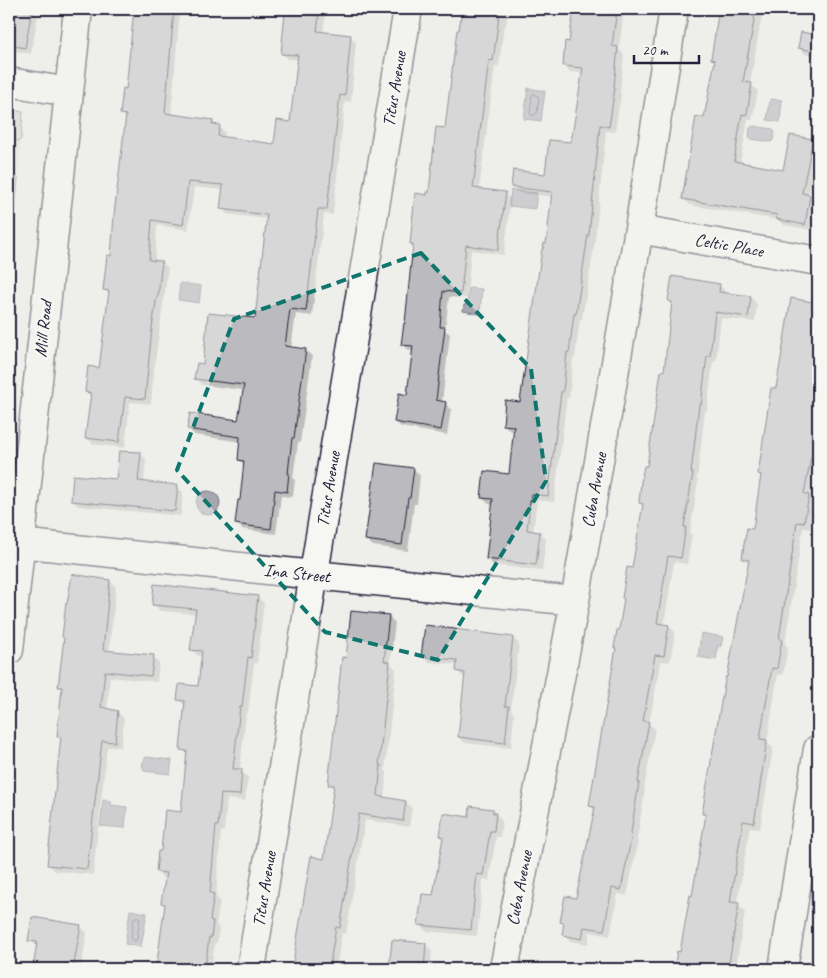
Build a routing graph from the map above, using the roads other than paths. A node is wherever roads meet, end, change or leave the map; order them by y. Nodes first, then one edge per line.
1 (78, 9) edge
2 (408, 9) edge
3 (674, 9) edge
4 (9, 82) edge
5 (69, 92) junction
6 (639, 229) junction
7 (818, 261) edge
8 (20, 543) junction
9 (314, 575) junction
10 (575, 601) junction
11 (9, 650) edge
12 (818, 749) edge
13 (251, 969) edge
14 (504, 969) edge
15 (783, 969) edge

1 - 5 street, Mill Road
2 - 9 street, Titus Avenue
3 - 6 street, Cuba Avenue
4 - 5 street
5 - 8 street, Mill Road
6 - 7 street, Celtic Place
6 - 10 street, Cuba Avenue
8 - 9 street, Ina Street
8 - 11 street, Mill Road
9 - 10 street, Ina Street
9 - 13 street, Titus Avenue
10 - 14 street, Cuba Avenue
12 - 15 street

